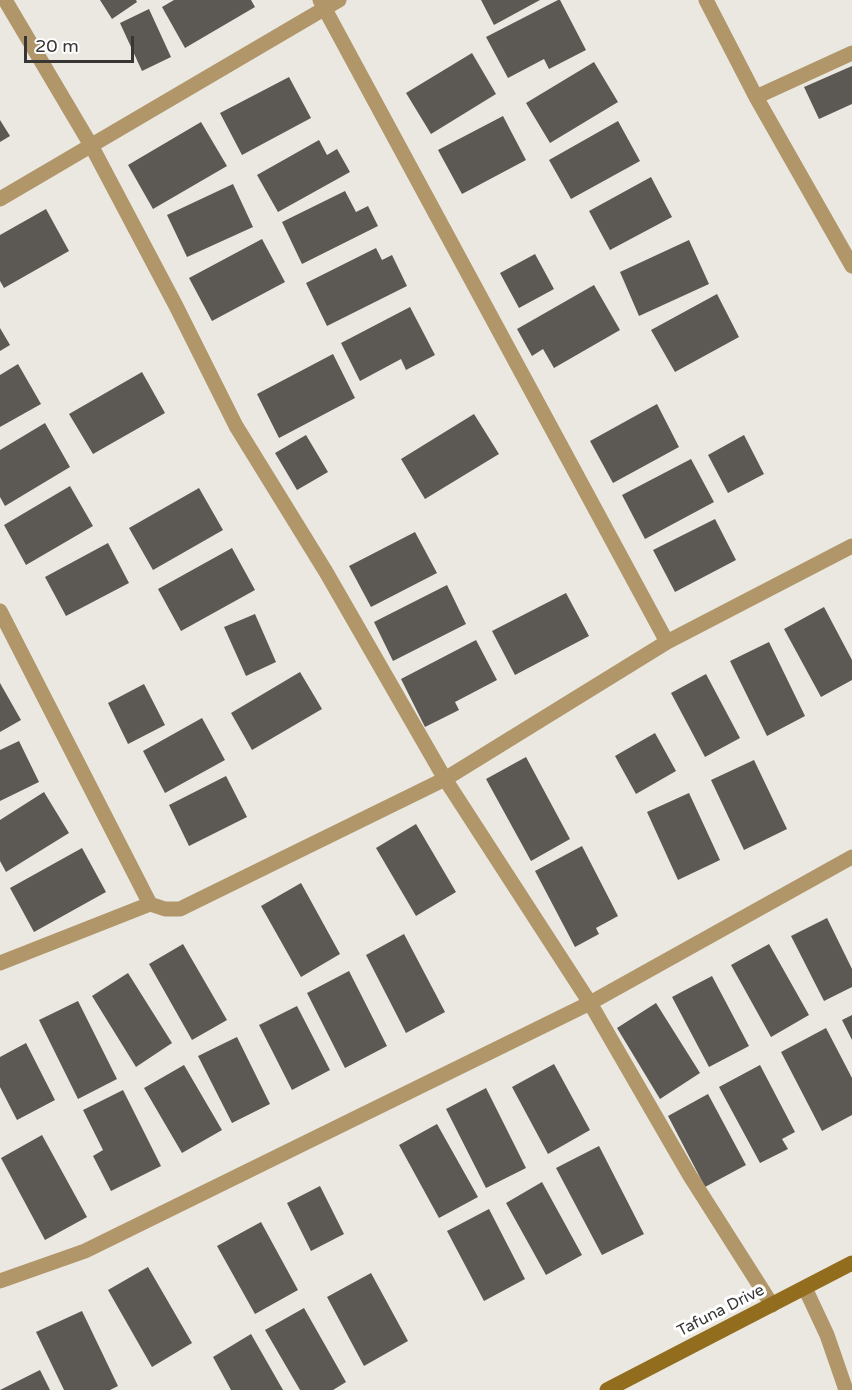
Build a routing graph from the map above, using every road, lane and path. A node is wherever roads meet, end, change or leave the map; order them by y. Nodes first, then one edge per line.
1 (5, 0) edge
2 (339, 0) edge
3 (706, 0) edge
4 (322, 5) edge
5 (852, 53) edge
6 (756, 97) junction
7 (92, 147) junction
8 (0, 199) edge
9 (852, 266) edge
10 (852, 546) edge
11 (0, 611) edge
12 (667, 642) junction
13 (445, 779) junction
14 (852, 857) edge
15 (150, 904) junction
16 (0, 963) edge
17 (590, 1002) junction
18 (852, 1263) edge
19 (0, 1281) edge
20 (805, 1287) junction
21 (772, 1305) junction
22 (607, 1390) edge
23 (846, 1390) edge

1 - 7 street
2 - 4 street
3 - 6 street
4 - 7 street
4 - 12 street
5 - 6 street
6 - 9 street
7 - 8 street
7 - 13 street
10 - 12 street
11 - 15 street
12 - 13 street
13 - 15 street
13 - 17 street
14 - 17 street
15 - 16 street
17 - 19 street
17 - 21 street
18 - 20 main road, Tafuna Drive
20 - 21 main road, Tafuna Drive
20 - 23 street
21 - 22 main road, Tafuna Drive

